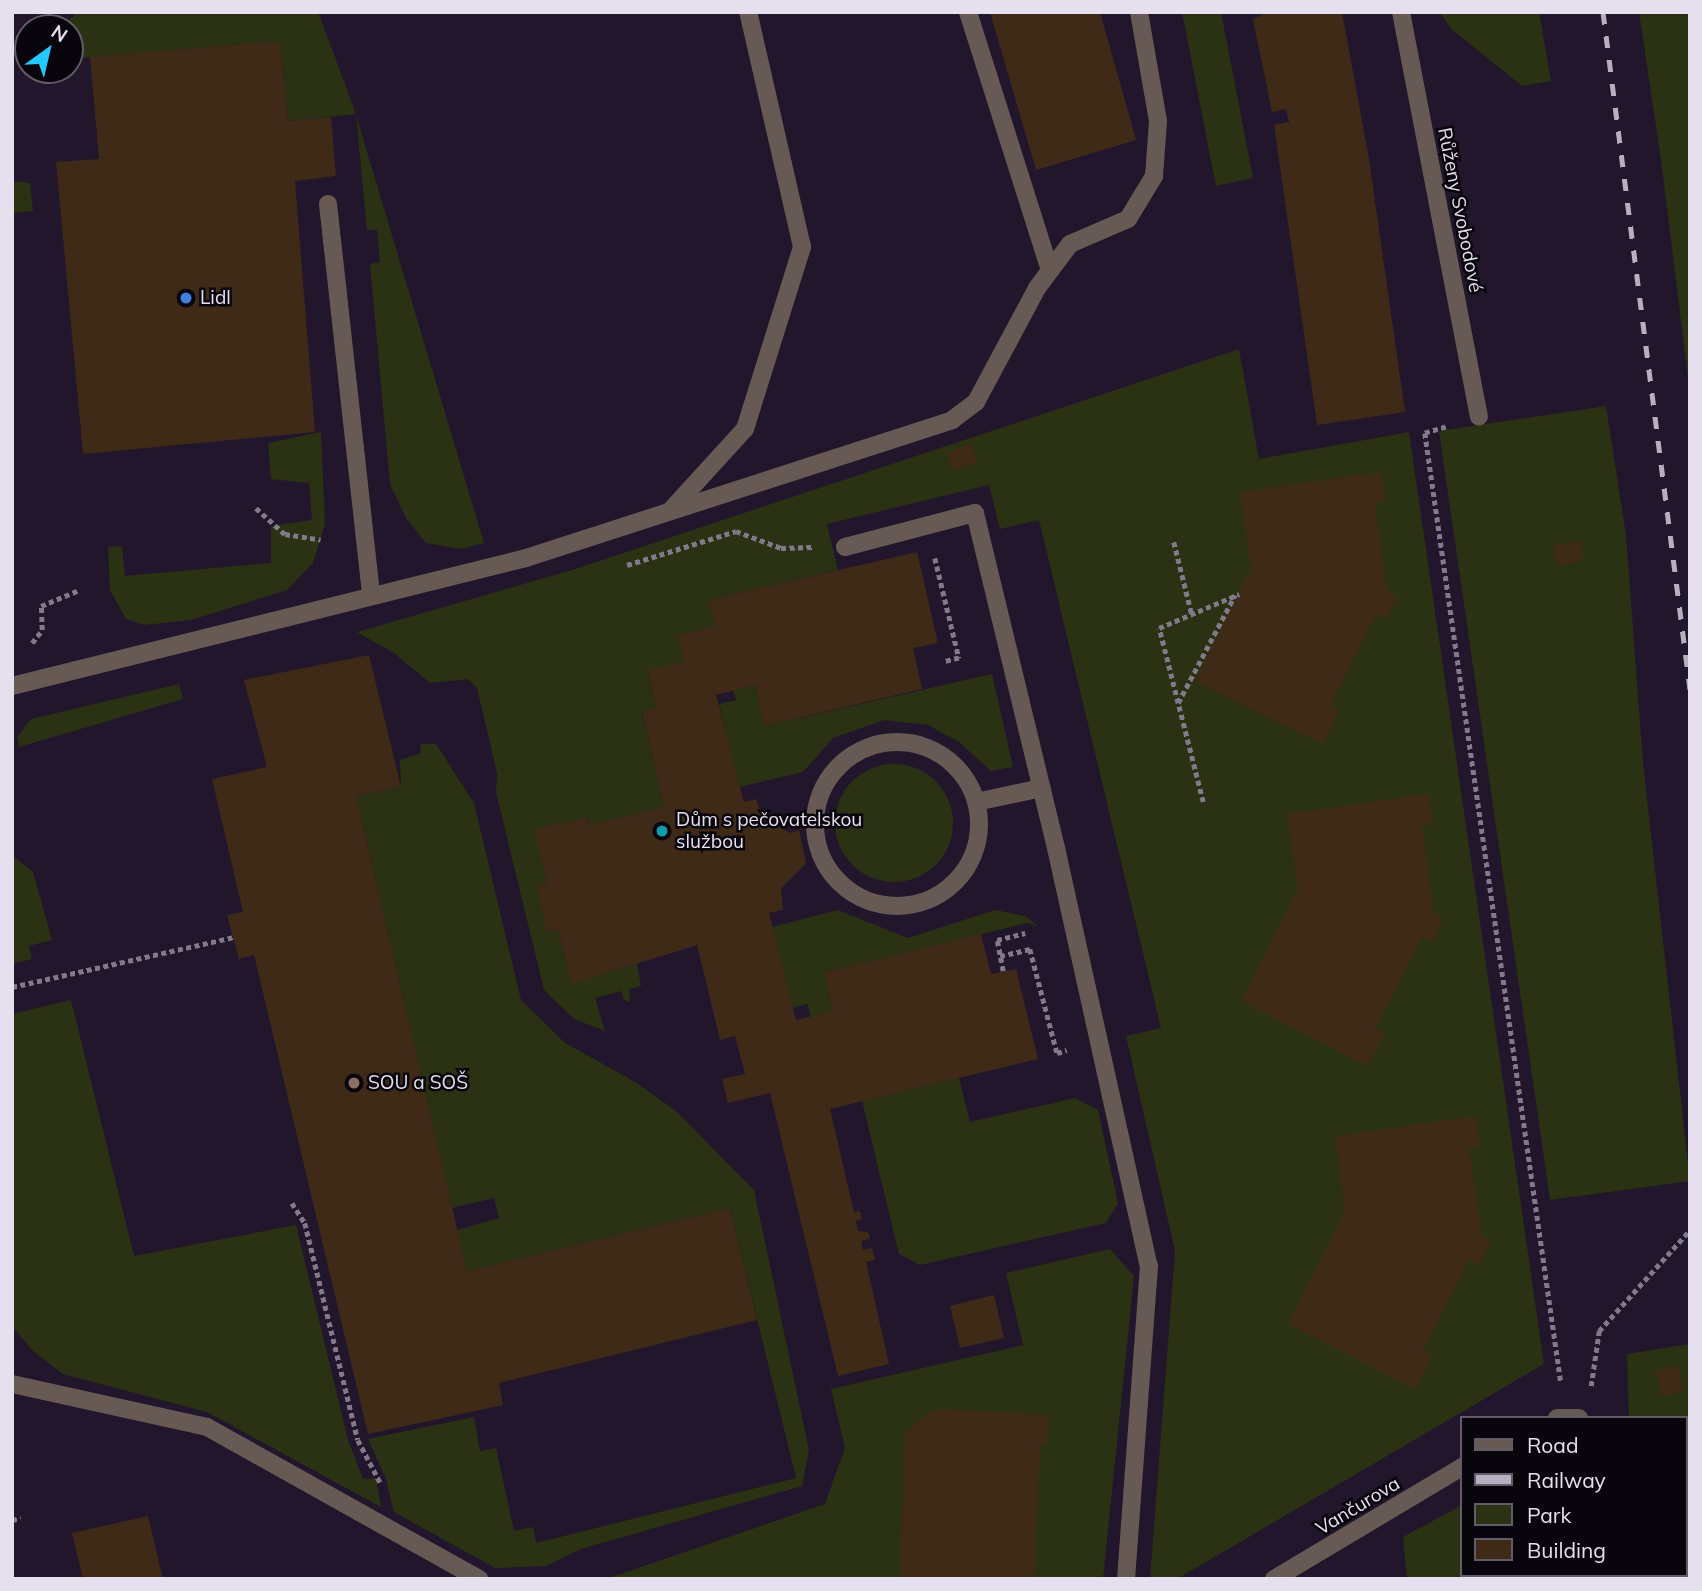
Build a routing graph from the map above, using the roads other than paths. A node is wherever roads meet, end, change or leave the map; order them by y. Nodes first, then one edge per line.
1 (748, 12) edge
2 (968, 12) edge
3 (1139, 12) edge
4 (1401, 12) edge
5 (328, 204) dead end
6 (1050, 270) junction
7 (1479, 416) road end
8 (668, 514) junction
9 (845, 547) road end
10 (371, 596) junction
11 (12, 685) edge
12 (1042, 788) junction
13 (976, 802) junction
14 (12, 1384) edge
15 (1460, 1468) edge
16 (479, 1579) edge
17 (1126, 1579) edge
18 (1274, 1579) edge

1 - 8 street
2 - 6 street
3 - 6 street
4 - 7 street, Růženy Svobodové
5 - 10 street
6 - 8 street
8 - 10 street
9 - 12 street
10 - 11 street
12 - 13 street
12 - 17 street
13 - 13 street
14 - 16 street
15 - 18 street, Vančurova

